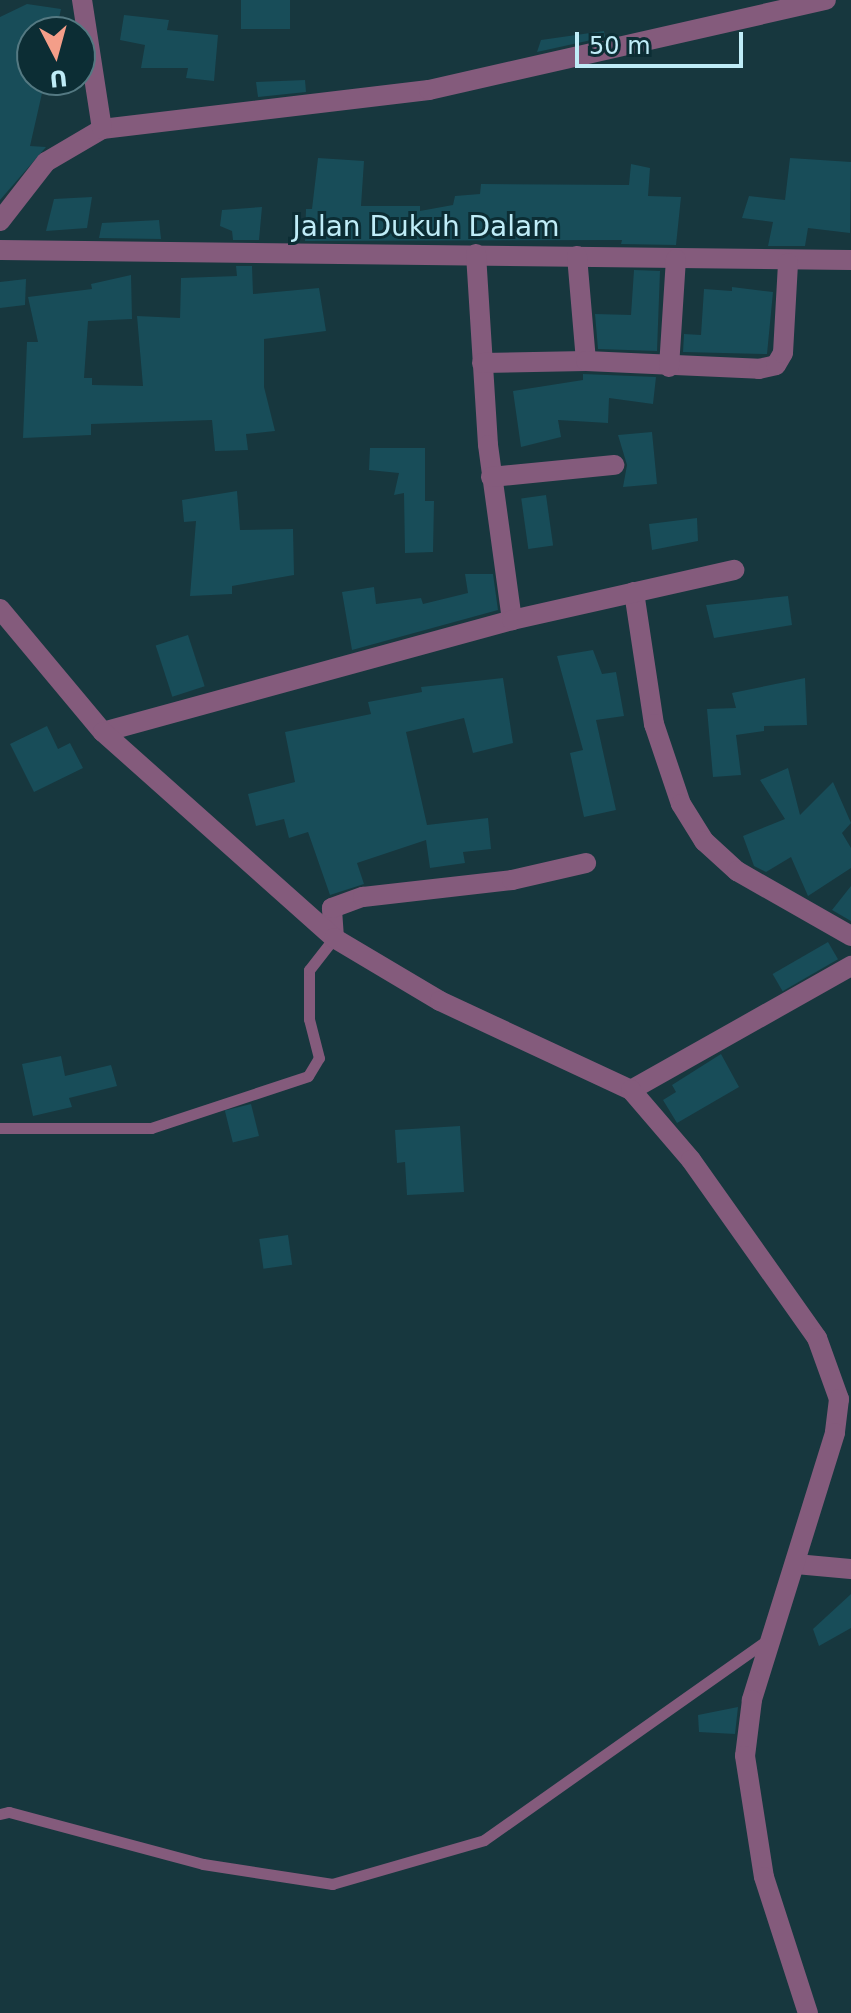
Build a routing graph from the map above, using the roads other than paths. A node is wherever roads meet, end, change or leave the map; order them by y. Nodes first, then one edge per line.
1 (82, 0) edge
2 (826, 0) edge
3 (102, 129) junction
4 (0, 221) edge
5 (0, 250) edge
6 (476, 254) junction
7 (577, 256) junction
8 (676, 259) junction
9 (851, 260) edge
10 (788, 263) junction
11 (586, 361) junction
12 (482, 363) junction
13 (669, 367) junction
14 (614, 465) dead end
15 (491, 477) junction
16 (734, 570) dead end
17 (634, 592) junction
18 (0, 609) edge
19 (512, 620) junction
20 (103, 732) junction
21 (586, 863) dead end
22 (851, 936) edge
23 (334, 938) junction
24 (851, 966) edge
25 (631, 1090) junction
26 (0, 1128) edge
27 (796, 1564) junction
28 (851, 1569) edge
29 (769, 1639) junction
30 (0, 1814) edge
31 (808, 2013) edge

1 - 3 street
2 - 3 street
3 - 4 street
5 - 6 street, Jalan Dukuh Dalam
6 - 7 street, Jalan Dukuh Dalam
6 - 12 street
7 - 8 street, Jalan Dukuh Dalam
7 - 11 street
8 - 10 street, Jalan Dukuh Dalam
8 - 13 street
9 - 10 street, Jalan Dukuh Dalam
10 - 13 street
11 - 12 street
11 - 13 street
12 - 15 street
14 - 15 street
15 - 19 street
16 - 17 street
17 - 19 street
17 - 22 street
18 - 20 street
19 - 20 street
20 - 23 street
21 - 23 street
23 - 25 street
23 - 26 lane
24 - 25 street
25 - 27 street
27 - 28 street
27 - 29 street
29 - 30 lane
29 - 31 street

